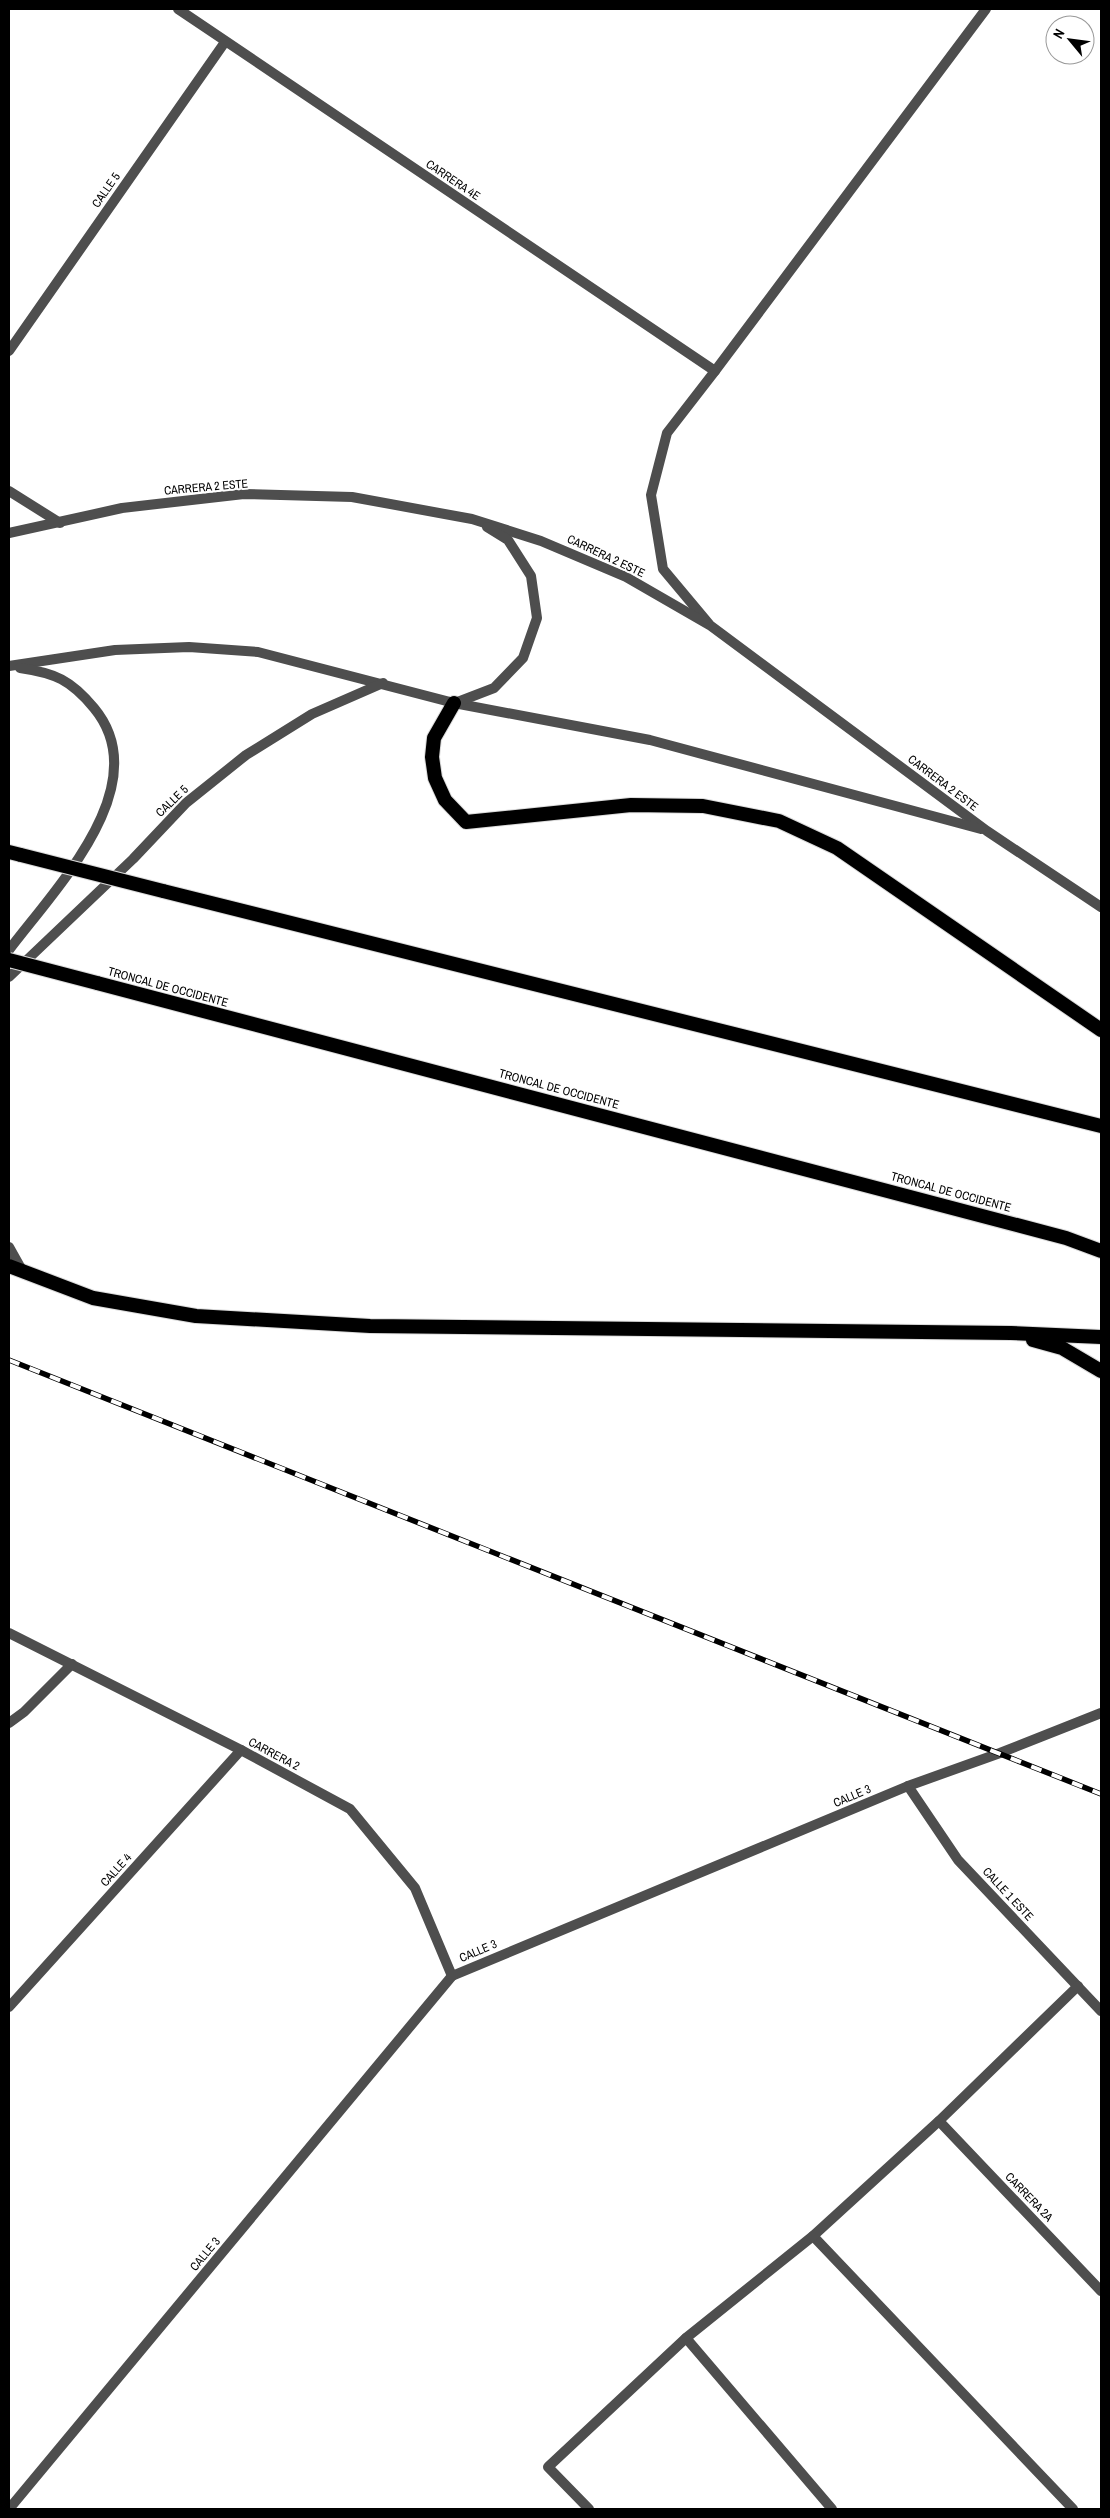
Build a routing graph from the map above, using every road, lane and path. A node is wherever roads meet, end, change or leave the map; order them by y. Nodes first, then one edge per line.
1 (178, 9) edge
2 (986, 9) edge
3 (224, 42) junction
4 (9, 352) edge
5 (715, 372) junction
6 (9, 491) edge
7 (472, 519) junction
8 (60, 523) junction
9 (9, 533) edge
10 (711, 626) junction
11 (9, 668) edge
12 (383, 683) junction
13 (454, 703) junction
14 (987, 830) junction
15 (15, 854) edge
16 (1101, 907) edge
17 (9, 950) edge
18 (9, 960) edge
19 (9, 977) edge
20 (1101, 1030) edge
21 (1101, 1126) edge
22 (9, 1247) edge
23 (1101, 1251) edge
24 (9, 1266) edge
25 (23, 1272) junction
26 (1011, 1333) junction
27 (1101, 1337) edge
28 (1101, 1372) edge
29 (9, 1633) edge
30 (72, 1664) junction
31 (1101, 1713) edge
32 (9, 1723) edge
33 (241, 1750) junction
34 (908, 1786) junction
35 (452, 1976) junction
36 (1078, 1986) junction
37 (9, 2007) edge
38 (1101, 2011) edge
39 (939, 2121) junction
40 (813, 2236) junction
41 (1101, 2291) edge
42 (686, 2338) junction
43 (9, 2509) edge
44 (589, 2509) edge
45 (832, 2509) edge
46 (1074, 2509) edge

1 - 3 street, CARRERA 4E
2 - 5 street
3 - 4 street, CALLE 5
3 - 5 street, CARRERA 4E
5 - 10 street
6 - 8 street
7 - 8 street, CARRERA 2 ESTE
7 - 10 street, CARRERA 2 ESTE
7 - 13 street
8 - 9 street, CARRERA 2 ESTE
10 - 14 street, CARRERA 2 ESTE
11 - 12 street
11 - 17 street
12 - 13 street
12 - 19 street, CALLE 5
13 - 14 street
13 - 20 highway
14 - 16 street, CARRERA 2 ESTE
15 - 21 highway, bridge
18 - 23 highway, TRONCAL DE OCCIDENTE, bridge
22 - 25 street
24 - 25 highway
25 - 26 highway
26 - 27 highway
26 - 28 highway
29 - 30 street, CARRERA 2
30 - 32 street
30 - 33 street, CARRERA 2
31 - 34 street, CALLE 3
33 - 35 street, CARRERA 2
33 - 37 street, CALLE 4
34 - 35 street, CALLE 3
34 - 36 street, CALLE 1 ESTE
35 - 43 street, CALLE 3
36 - 38 street, CALLE 1 ESTE
36 - 39 street
39 - 40 street
39 - 41 street, CARRERA 2A
40 - 42 street
40 - 46 street
42 - 44 street
42 - 45 street

